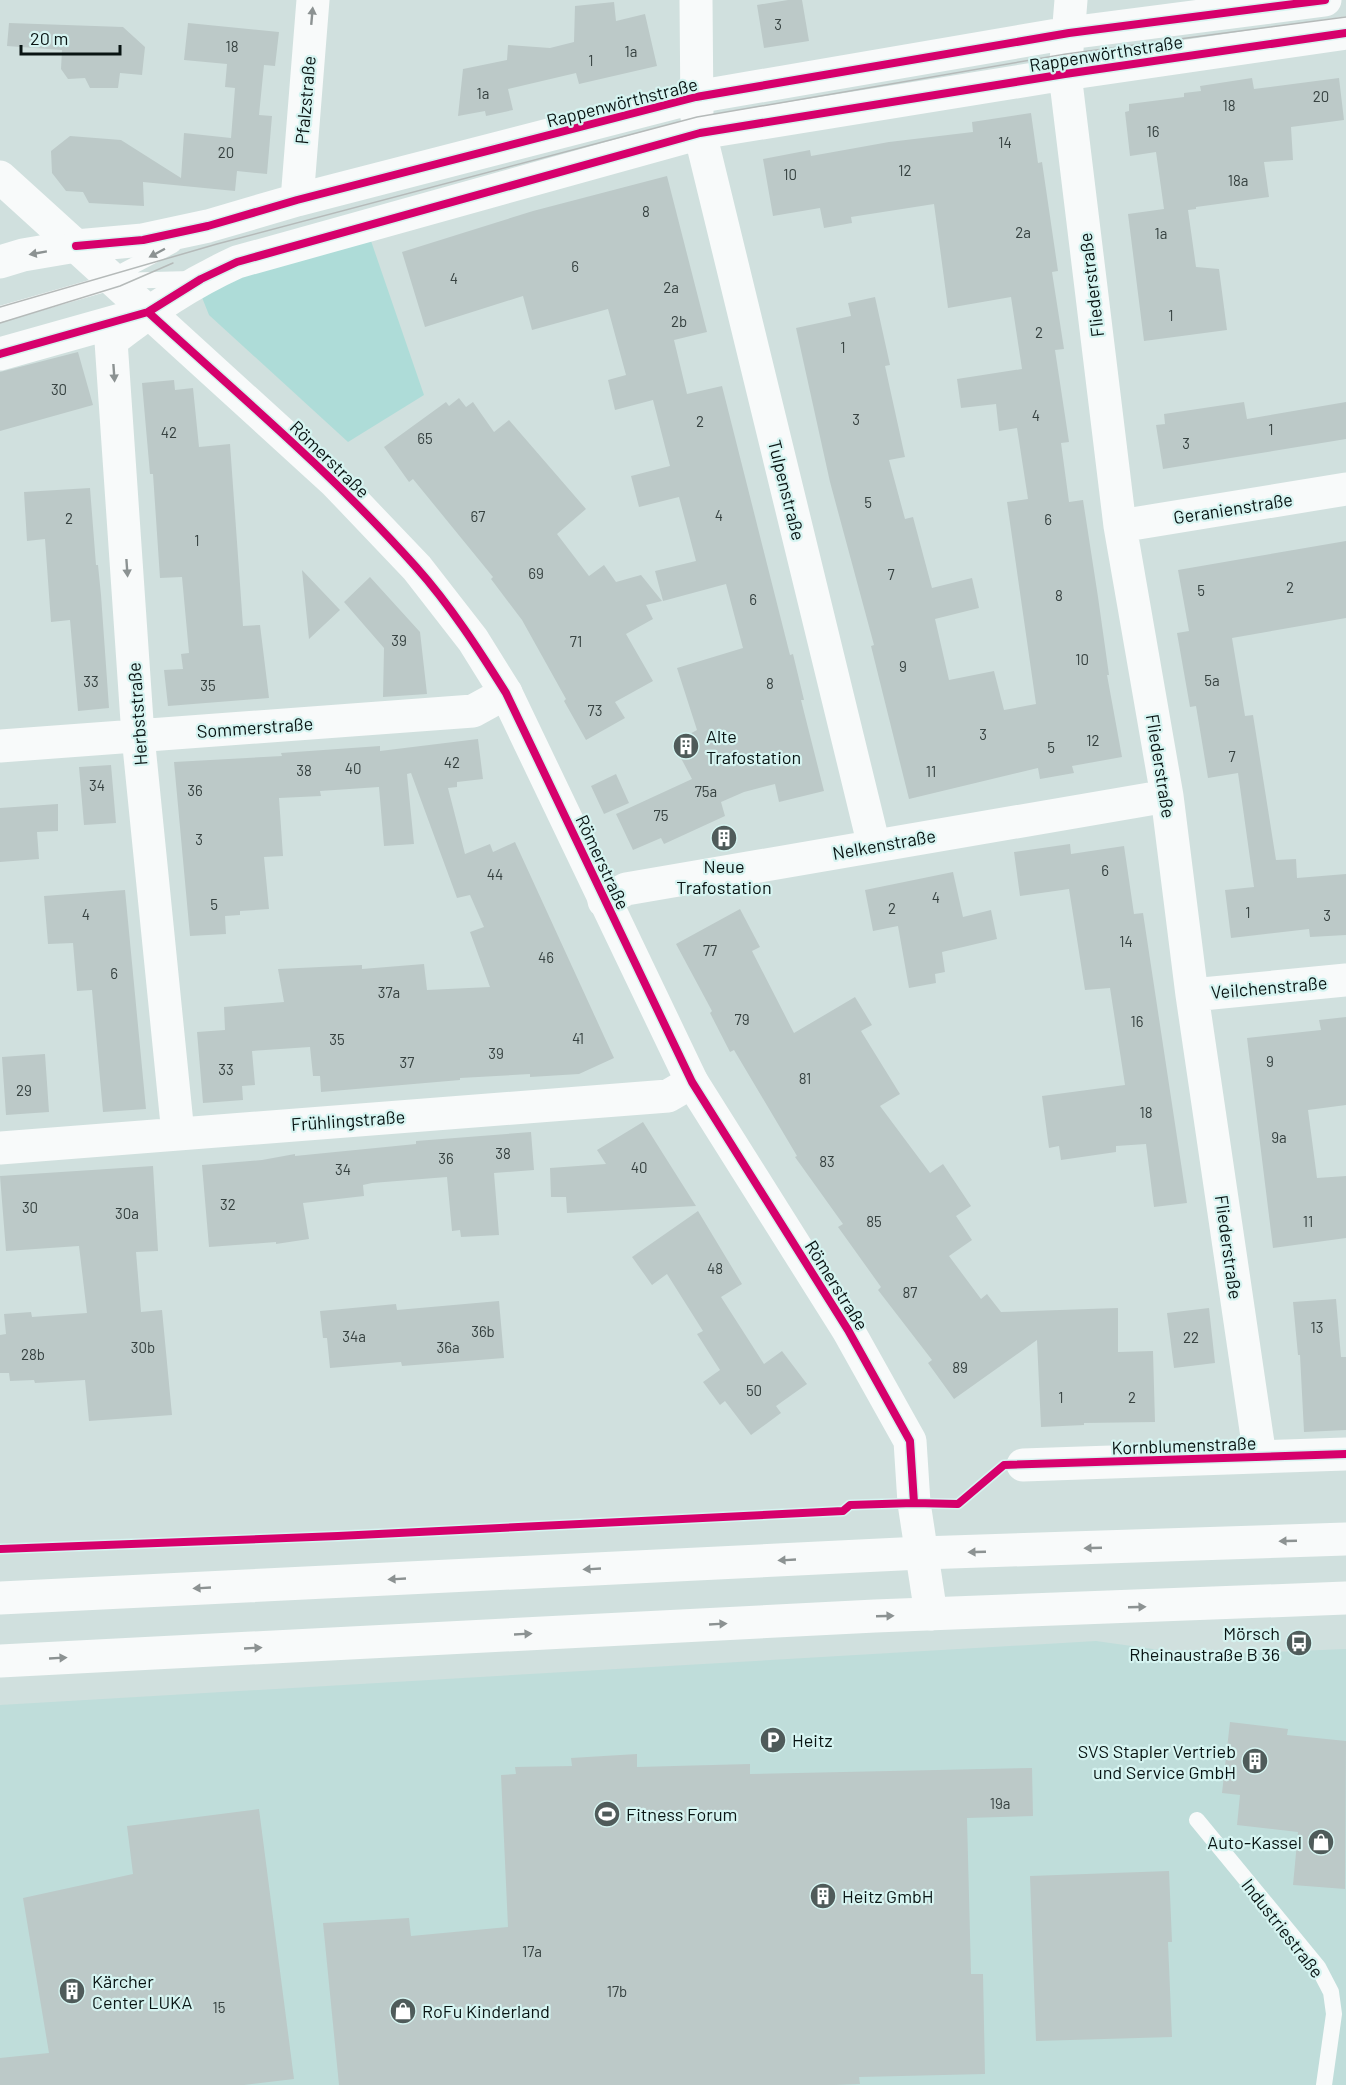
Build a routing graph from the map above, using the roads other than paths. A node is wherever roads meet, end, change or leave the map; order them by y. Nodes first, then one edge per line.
1 (313, 0) edge
2 (696, 0) edge
3 (1071, 0) edge
4 (1325, 0) edge
5 (1069, 33) junction
6 (1346, 33) edge
7 (1065, 74) junction
8 (696, 98) junction
9 (700, 133) junction
10 (0, 177) edge
11 (297, 200) junction
12 (208, 226) junction
13 (76, 246) junction
14 (0, 262) edge
15 (201, 279) junction
16 (107, 281) junction
17 (148, 312) junction
18 (0, 314) edge
19 (0, 354) edge
20 (1346, 489) edge
21 (1120, 526) junction
22 (506, 693) junction
23 (138, 736) junction
24 (0, 746) edge
25 (1167, 796) junction
26 (874, 846) junction
27 (604, 901) junction
28 (1346, 980) edge
29 (1192, 995) junction
30 (692, 1082) junction
31 (178, 1134) junction
32 (0, 1148) edge
33 (1346, 1454) edge
34 (1260, 1457) junction
35 (1023, 1465) dead end
36 (1346, 1539) edge
37 (921, 1553) junction
38 (0, 1598) edge
39 (1346, 1598) edge
40 (931, 1614) junction
41 (0, 1661) edge
42 (1197, 1820) dead end
43 (1324, 2085) edge

11 -> 1 street, Pfalzstraße
2 - 8 street, Tulpenstraße
3 - 5 street, Fliederstraße
4 - 5 street, Rappenwörthstraße
5 - 7 street, Fliederstraße
5 - 8 street, Rappenwörthstraße
6 - 7 street, Rappenwörthstraße
7 - 9 street, Rappenwörthstraße
7 - 21 street, Fliederstraße
8 - 9 street, Tulpenstraße
8 - 11 street, Rappenwörthstraße
9 - 15 street, Rappenwörthstraße
9 - 26 street, Tulpenstraße
10 - 13 street, Römerstraße
11 - 12 street, Rappenwörthstraße
12 - 13 street, Rappenwörthstraße
12 -> 16 lane
13 -> 14 street, Rappenwörthstraße
13 - 16 street, Römerstraße
15 - 16 lane
15 - 17 street, Rappenwörthstraße
16 - 17 street, Römerstraße
16 - 18 lane
17 - 19 street
17 - 22 street, Römerstraße
17 -> 23 street, Herbststraße
20 - 21 street, Geranienstraße
21 - 25 street, Fliederstraße
22 - 23 street, Sommerstraße
22 - 27 street, Römerstraße
23 - 24 street, Sommerstraße
23 - 31 street, Herbststraße
25 - 26 street, Nelkenstraße
25 - 29 street, Fliederstraße
26 - 27 street, Nelkenstraße
27 - 30 street, Römerstraße
28 - 29 street, Veilchenstraße
29 - 34 street, Fliederstraße
30 - 31 street, Frühlingstraße
30 - 37 street, Römerstraße
31 - 32 street, Frühlingstraße
33 - 34 street, Kornblumenstraße
34 - 35 street, Kornblumenstraße
36 -> 37 street
37 -> 38 street
37 - 40 street, Römerstraße
40 -> 39 street
41 -> 40 street
42 - 43 lane, Industriestraße

